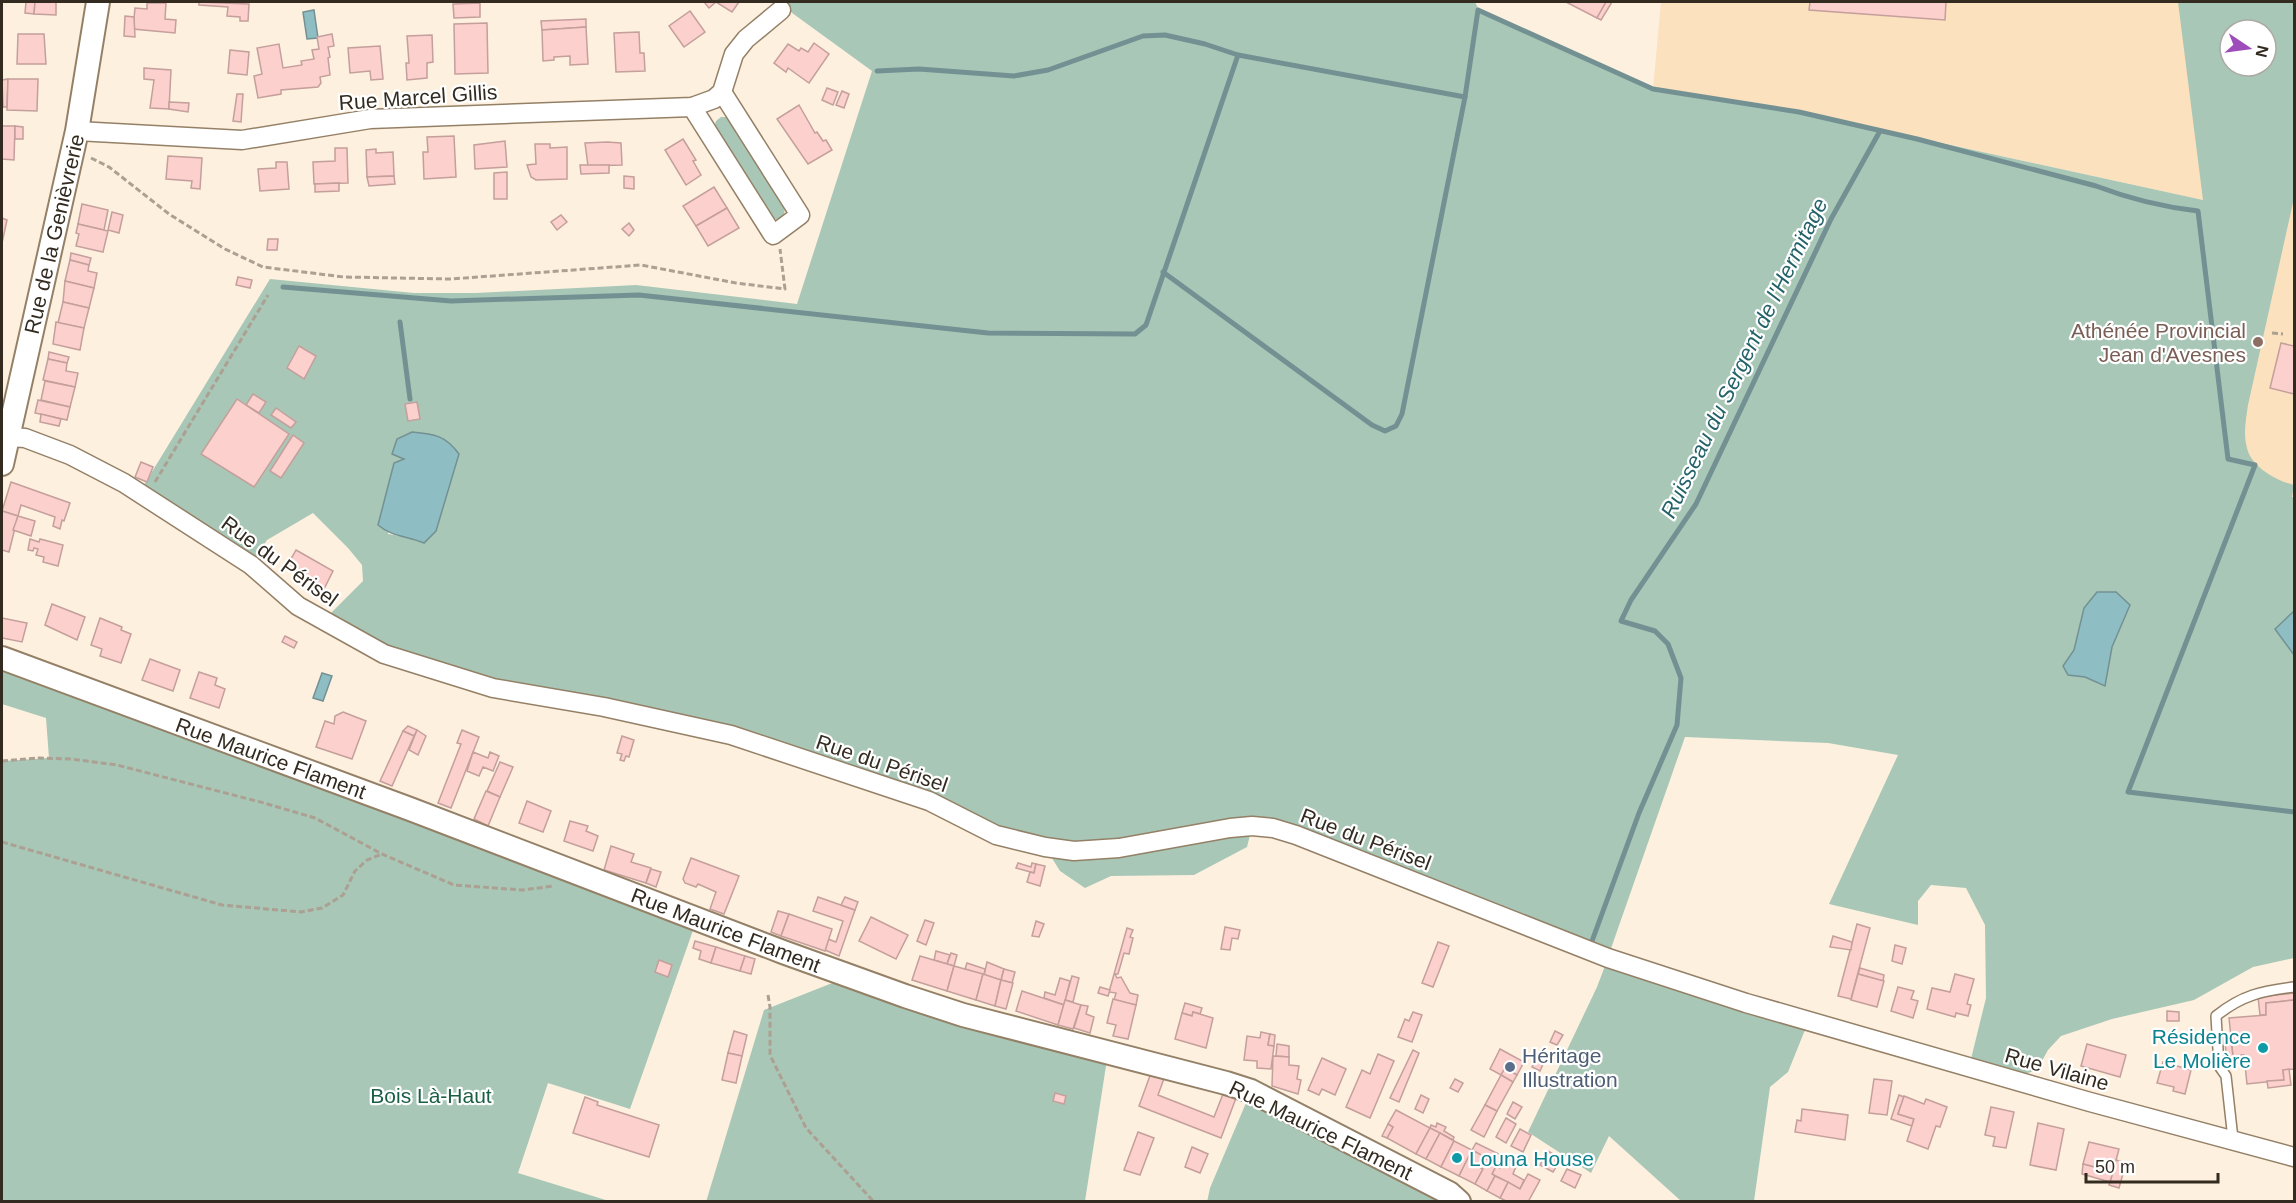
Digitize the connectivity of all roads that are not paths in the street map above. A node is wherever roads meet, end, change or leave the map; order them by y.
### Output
1 (98, 2) edge
2 (781, 10) dead end
3 (722, 92) junction
4 (692, 107) junction
5 (75, 140) junction
6 (8, 437) junction
7 (2, 465) edge
8 (2, 658) edge
9 (2295, 987) edge
10 (1809, 1020) joint
11 (2233, 1139) junction
12 (2295, 1157) edge
13 (1454, 1198) edge

1 - 5 street, Rue de la Genièvrerie
2 - 3 street
3 - 4 street, Rue Marcel Gillis
3 - 4 street
4 - 5 street, Rue Marcel Gillis
5 - 6 street, Rue de la Genièvrerie
6 - 7 street, Rue de la Genièvrerie
6 - 10 street, Rue du Périsel
8 - 13 street, Rue Maurice Flament
9 - 11 lane
10 - 11 street, Rue Vilaine
11 - 12 street, Rue Vilaine

